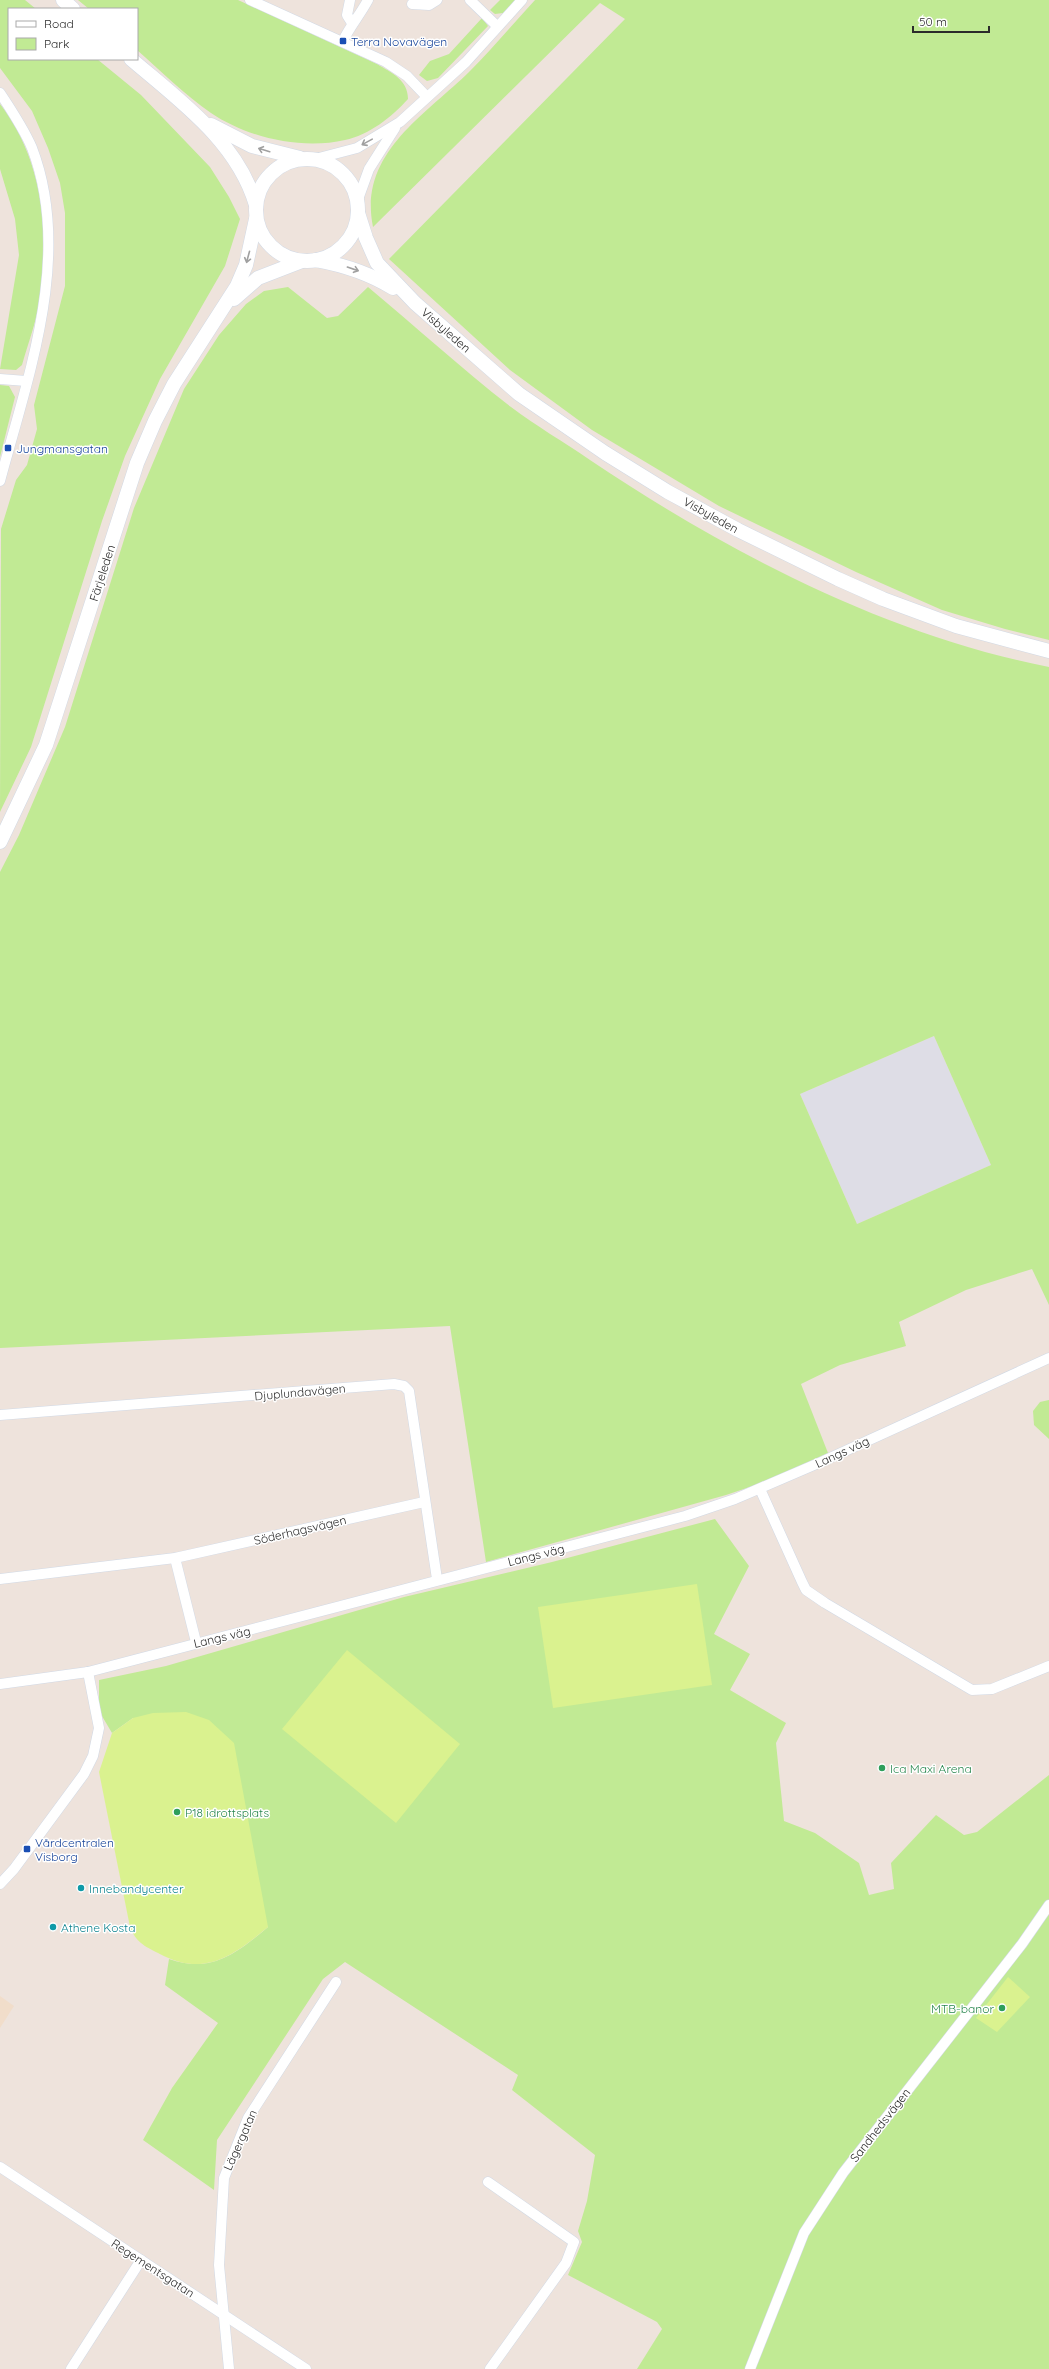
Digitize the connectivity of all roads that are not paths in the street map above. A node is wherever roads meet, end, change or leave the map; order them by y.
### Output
1 (62, 0) edge
2 (250, 0) edge
3 (350, 0) edge
4 (368, 0) edge
5 (437, 0) edge
6 (470, 0) edge
7 (522, 0) edge
8 (412, 4) dead end
9 (72, 8) edge
10 (352, 23) junction
11 (497, 26) junction
12 (343, 41) junction
13 (132, 60) edge
14 (0, 93) edge
15 (427, 97) junction
16 (193, 112) junction
17 (400, 122) junction
18 (308, 159) junction
19 (256, 205) junction
20 (358, 207) junction
21 (256, 219) junction
22 (308, 260) junction
23 (415, 303) junction
24 (221, 312) junction
25 (0, 379) edge
26 (26, 381) junction
27 (0, 480) edge
28 (1049, 651) edge
29 (0, 842) edge
30 (1049, 1358) edge
31 (0, 1415) edge
32 (760, 1489) junction
33 (424, 1502) junction
34 (175, 1558) junction
35 (0, 1579) edge
36 (437, 1579) junction
37 (196, 1642) junction
38 (1049, 1666) edge
39 (88, 1672) junction
40 (0, 1684) edge
41 (0, 1884) edge
42 (1049, 1905) edge
43 (336, 1982) dead end
44 (0, 2167) edge
45 (488, 2182) dead end
46 (141, 2260) junction
47 (222, 2314) junction
48 (71, 2369) edge
49 (229, 2369) edge
50 (306, 2369) edge
51 (490, 2369) edge
52 (750, 2369) edge

1 - 9 main road
2 - 12 street
3 - 10 street
4 - 10 street
5 - 8 street
6 - 11 street
7 - 11 street
10 - 12 street
11 - 15 street
12 - 15 street
13 - 16 main road
14 - 26 street
15 - 17 street
18 -> 16 main road
16 - 19 main road
17 -> 18 street
17 - 20 street
18 - 19 main road
18 - 20 main road
19 - 21 main road
20 - 22 main road
20 - 23 main road, Visbyleden
21 - 22 main road
21 -> 24 main road, Färjeleden
22 -> 23 main road, Visbyleden
22 - 24 main road, Färjeleden
23 - 28 main road, Visbyleden
24 - 29 main road, Färjeleden
25 - 26 street
26 - 27 street
30 - 32 street, Langs väg
31 - 33 street, Djuplundavägen
32 - 36 street, Langs väg
32 - 38 street
33 - 34 street, Söderhagsvägen
33 - 36 street, Djuplundavägen
34 - 35 street, Söderhagsvägen
34 - 37 street
36 - 37 street, Langs väg
37 - 39 street, Langs väg
39 - 40 street, Langs väg
39 - 41 street
42 - 52 street, Sandhedsvägen
43 - 47 street, Lägergatan
44 - 46 street, Regementsgatan
45 - 51 street
46 - 47 street, Regementsgatan
46 - 48 street
47 - 49 street, Lägergatan
47 - 50 street, Regementsgatan

